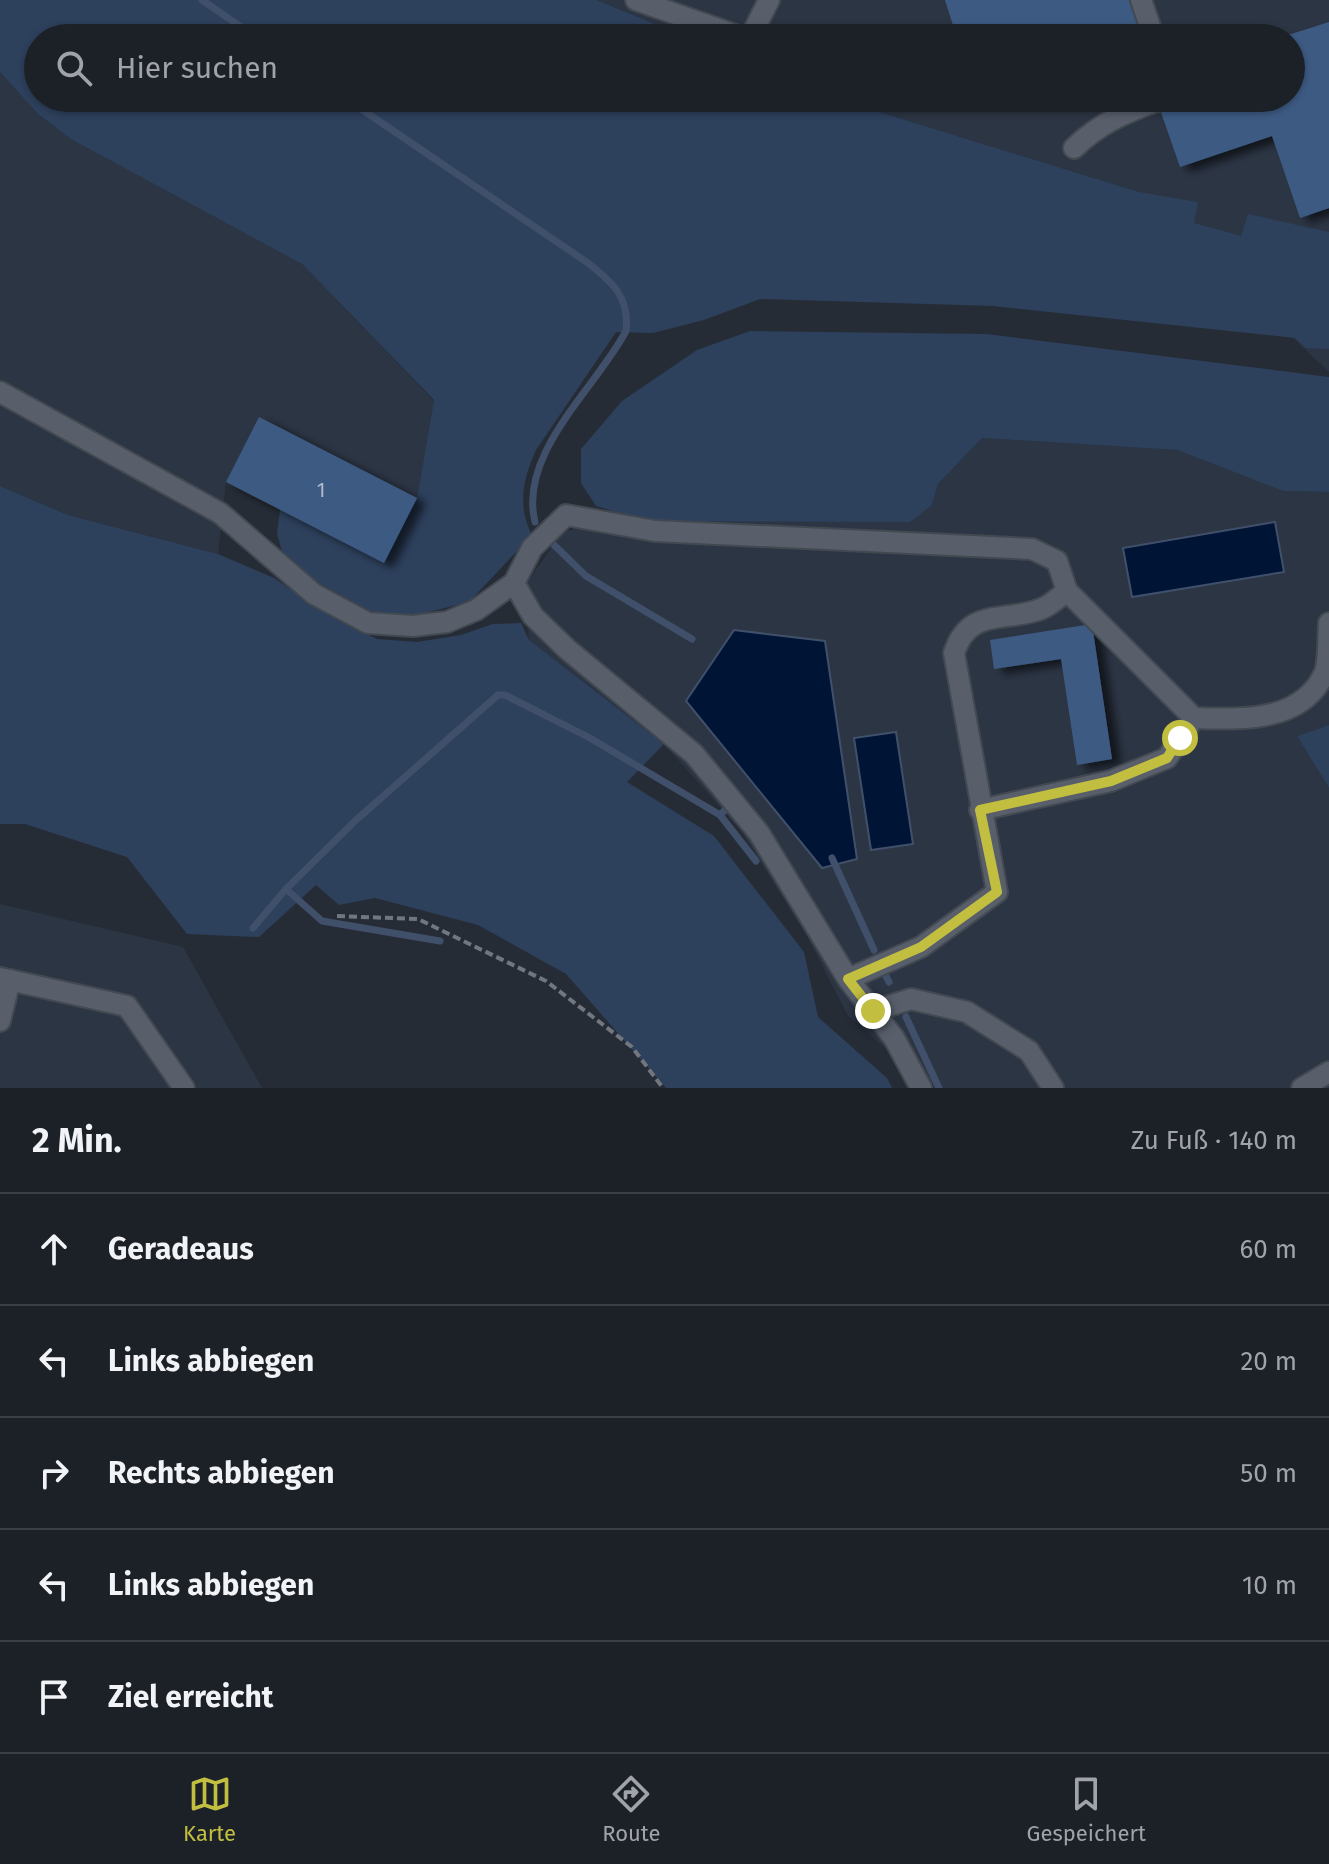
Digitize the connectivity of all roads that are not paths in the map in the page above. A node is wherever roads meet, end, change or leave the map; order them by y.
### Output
1 (636, 0) edge
2 (769, 0) edge
3 (1141, 0) edge
4 (704, 24) edge
5 (757, 24) edge
6 (1149, 24) edge
7 (1125, 112) edge
8 (1074, 148) dead end
9 (0, 392) edge
10 (514, 583) junction
11 (1067, 591) junction
12 (1329, 623) edge
13 (1194, 718) junction
14 (980, 810) junction
15 (5, 979) edge
16 (848, 979) junction
17 (873, 1011) junction
18 (0, 1021) edge
19 (1329, 1072) edge
20 (184, 1088) edge
21 (921, 1088) edge
22 (1053, 1088) edge
23 (1302, 1088) edge

1 - 4 lane
2 - 5 lane
3 - 6 lane
7 - 8 lane
9 - 10 lane
10 - 11 lane
10 - 16 lane
11 - 13 lane
11 - 14 lane
12 - 13 lane
13 - 14 lane
14 - 16 lane
15 - 18 lane
15 - 20 lane
16 - 17 lane
17 - 21 lane
17 - 22 lane
19 - 23 lane

